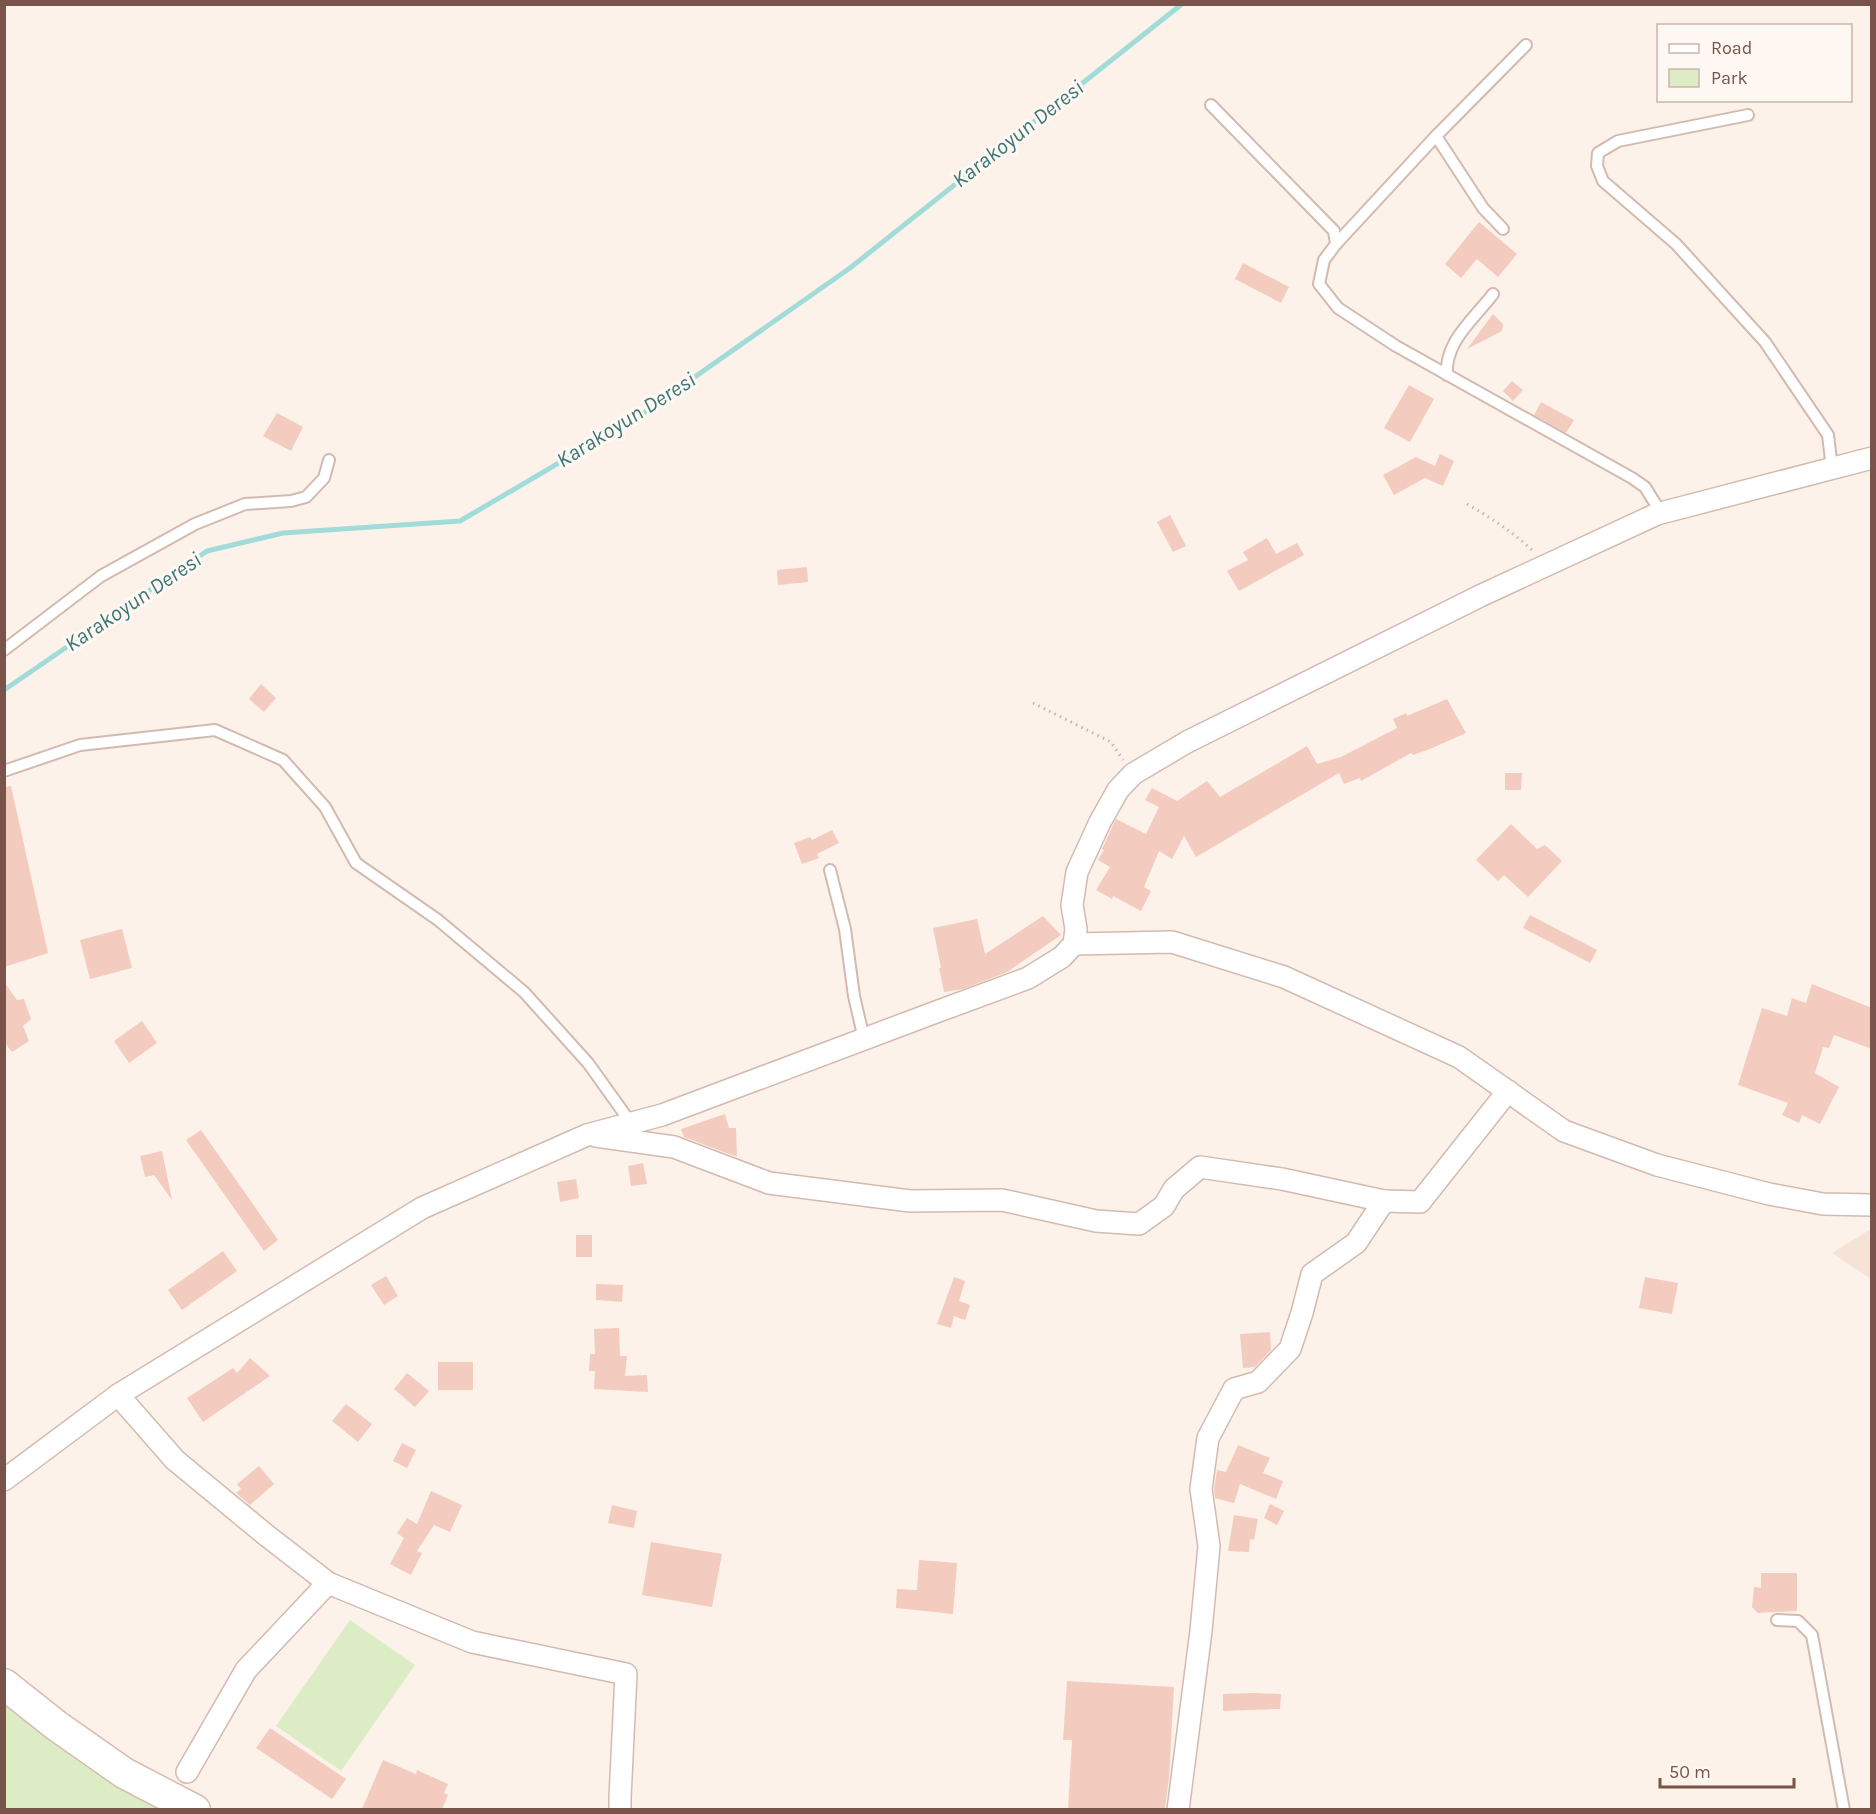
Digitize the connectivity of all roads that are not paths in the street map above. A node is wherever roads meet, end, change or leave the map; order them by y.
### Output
1 (1526, 45) dead end
2 (1211, 105) dead end
3 (1748, 115) dead end
4 (1436, 136) junction
5 (1503, 229) dead end
6 (1336, 244) junction
7 (1493, 294) dead end
8 (1447, 375) junction
9 (1872, 458) edge
10 (329, 460) dead end
11 (1832, 469) junction
12 (1661, 513) junction
13 (4, 650) edge
14 (4, 771) edge
15 (830, 870) dead end
16 (1074, 944) junction
17 (864, 1039) junction
18 (1508, 1091) junction
19 (631, 1123) junction
20 (587, 1135) junction
21 (1384, 1201) junction
22 (1872, 1205) edge
23 (118, 1395) junction
24 (4, 1480) edge
25 (328, 1583) junction
26 (1777, 1620) dead end
27 (4, 1684) edge
28 (187, 1772) dead end
29 (195, 1809) edge
30 (620, 1809) edge
31 (1178, 1809) edge
32 (1845, 1809) edge

1 - 4 lane
2 - 6 lane
3 - 11 lane
4 - 5 lane
4 - 6 lane
6 - 8 lane
7 - 8 lane
8 - 12 lane
9 - 11 street
10 - 13 lane
11 - 12 street
12 - 16 street
14 - 19 lane
15 - 17 lane
16 - 17 street
16 - 18 street
17 - 19 street
18 - 21 street
18 - 22 street
19 - 20 street
20 - 21 street
20 - 23 street
21 - 31 street
23 - 24 street
23 - 25 street
25 - 28 street
25 - 30 street
26 - 32 lane
27 - 29 main road

